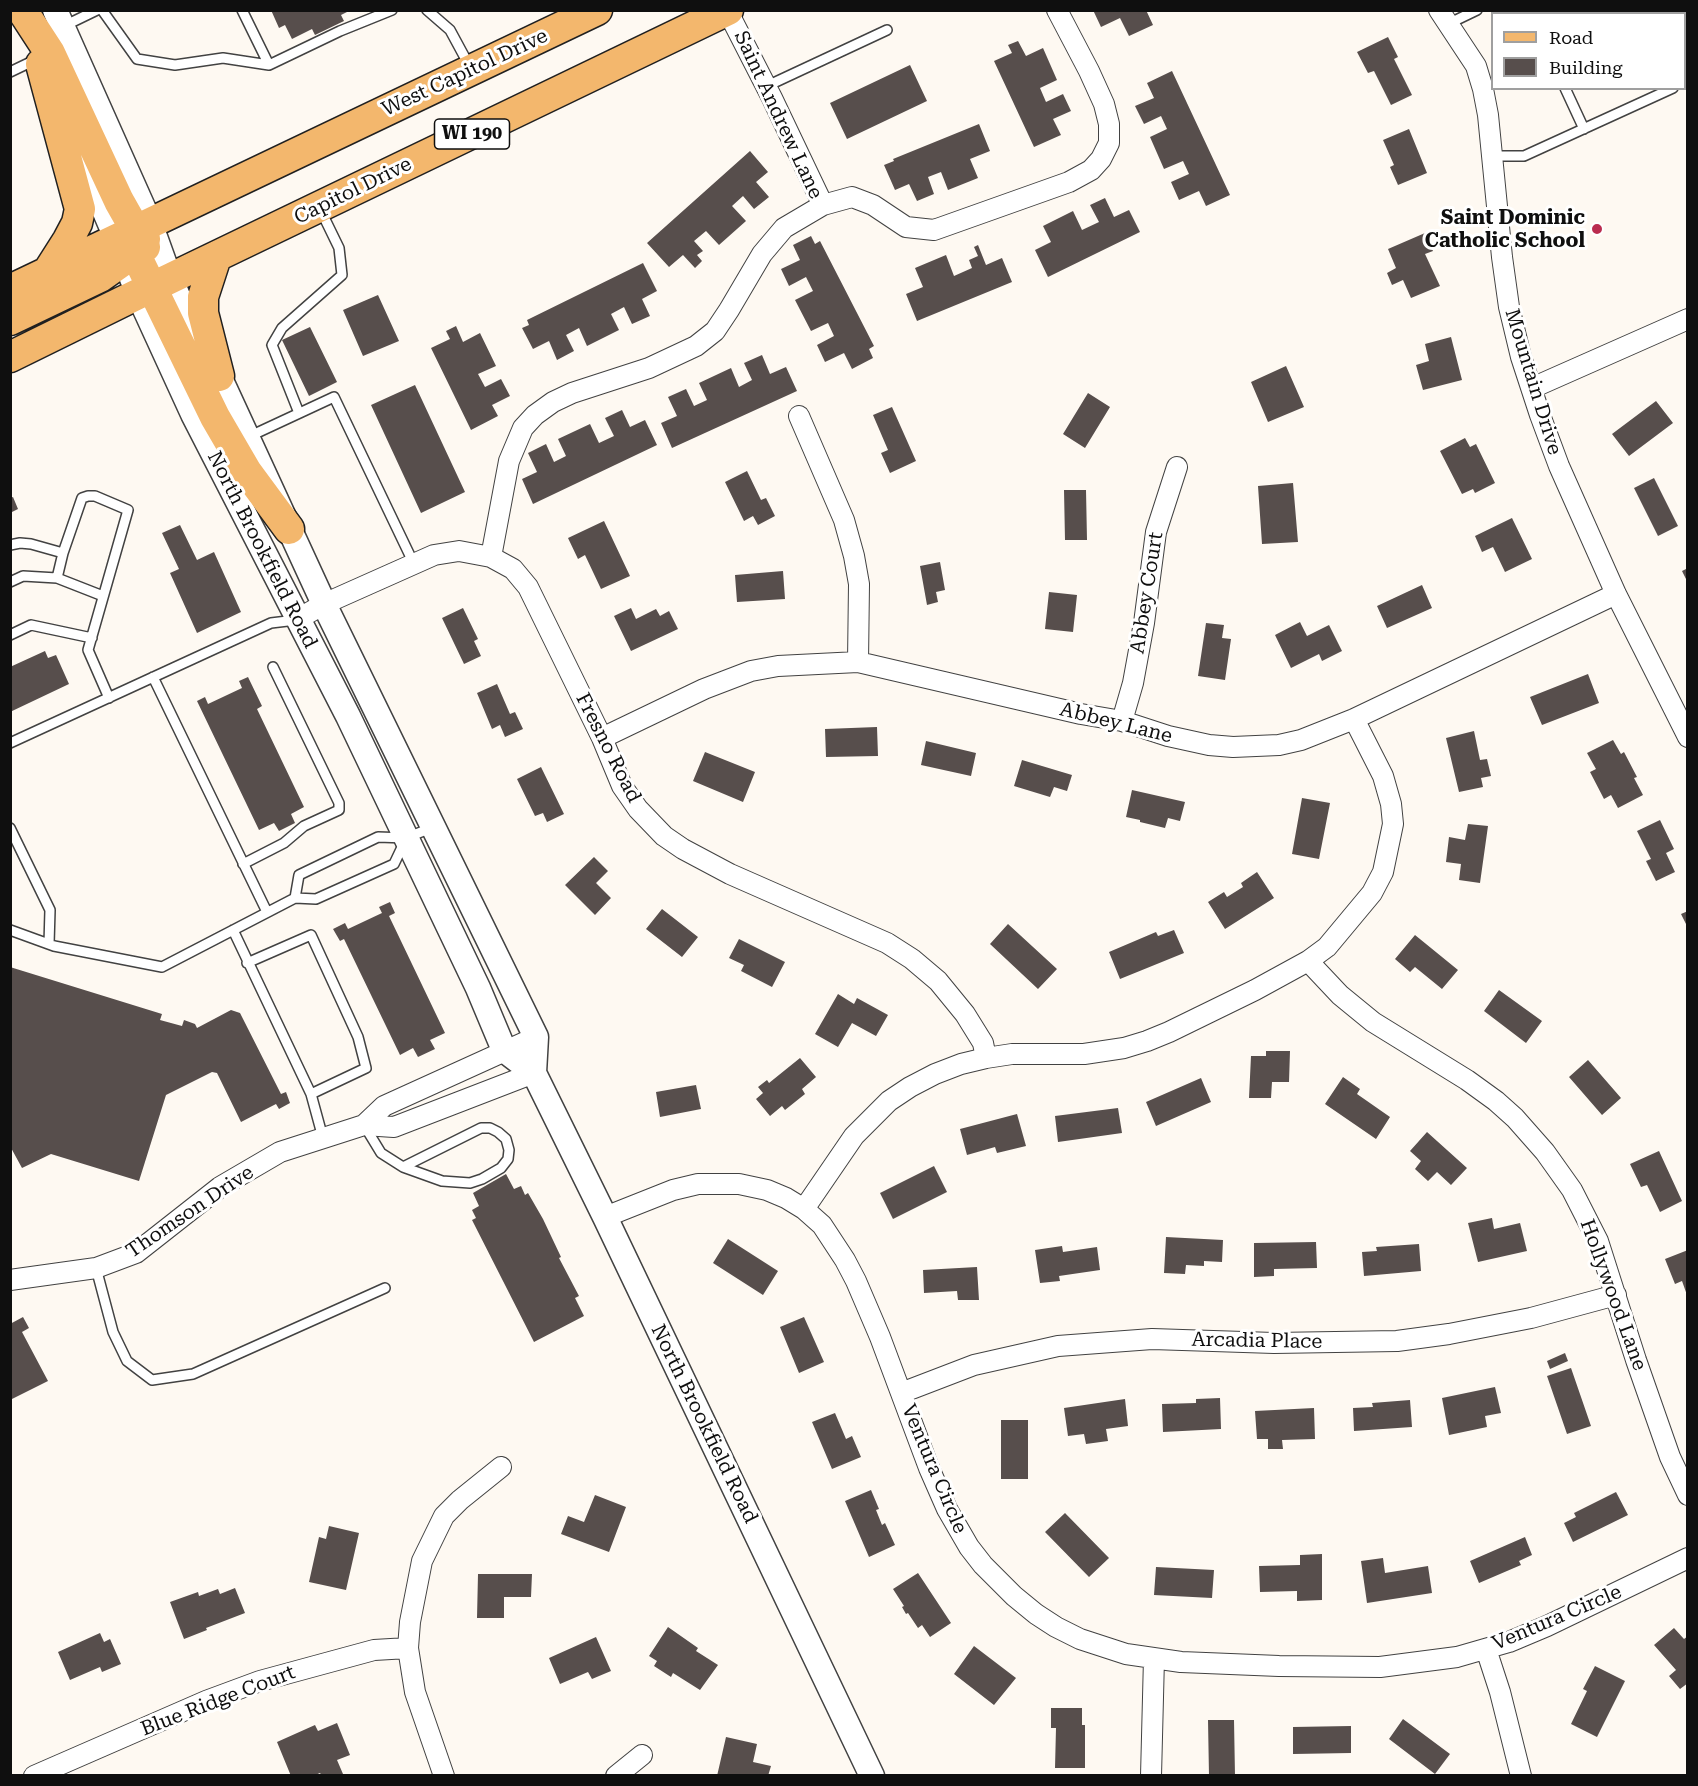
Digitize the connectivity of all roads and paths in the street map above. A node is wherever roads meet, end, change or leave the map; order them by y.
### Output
1 (16, 10) edge
2 (22, 10) edge
3 (97, 10) edge
4 (102, 10) edge
5 (242, 10) edge
6 (392, 10) edge
7 (427, 10) edge
8 (597, 10) edge
9 (1057, 10) edge
10 (1477, 10) edge
11 (727, 11) edge
12 (1444, 17) edge
13 (58, 19) edge
14 (887, 30) dead end
15 (39, 61) junction
16 (269, 65) junction
17 (471, 69) junction
18 (10, 72) edge
19 (766, 86) junction
20 (1566, 90) edge
21 (1669, 90) edge
22 (1584, 129) junction
23 (1492, 156) junction
24 (823, 205) junction
25 (319, 207) junction
26 (134, 242) junction
27 (216, 257) junction
28 (47, 273) junction
29 (153, 286) junction
30 (10, 290) edge
31 (1688, 319) edge
32 (10, 320) edge
33 (10, 357) edge
34 (219, 376) junction
35 (1532, 388) junction
36 (299, 413) junction
37 (799, 416) dead end
38 (247, 437) junction
39 (1178, 467) dead end
40 (289, 529) junction
41 (10, 545) edge
42 (63, 554) junction
43 (491, 557) junction
44 (414, 564) junction
45 (57, 578) junction
46 (10, 582) edge
47 (1616, 594) junction
48 (103, 596) junction
49 (324, 604) junction
50 (298, 619) junction
51 (10, 635) edge
52 (92, 638) junction
53 (858, 662) junction
54 (273, 667) dead end
55 (153, 678) junction
56 (110, 698) junction
57 (1354, 718) junction
58 (1122, 721) junction
59 (1688, 737) edge
60 (602, 738) junction
61 (10, 743) edge
62 (434, 827) junction
63 (10, 828) edge
64 (406, 838) junction
65 (243, 864) junction
66 (295, 898) junction
67 (267, 912) junction
68 (10, 930) edge
69 (233, 930) junction
70 (49, 944) junction
71 (1308, 961) junction
72 (247, 963) junction
73 (536, 1036) junction
74 (504, 1050) junction
75 (986, 1058) junction
76 (534, 1073) junction
77 (310, 1094) junction
78 (364, 1125) junction
79 (323, 1138) junction
80 (403, 1167) junction
81 (804, 1209) junction
82 (605, 1217) junction
83 (96, 1268) junction
84 (10, 1280) edge
85 (385, 1288) dead end
86 (1616, 1295) junction
87 (901, 1393) junction
88 (501, 1467) dead end
89 (1688, 1495) edge
90 (1688, 1558) edge
91 (408, 1648) junction
92 (1486, 1649) junction
93 (1154, 1658) junction
94 (642, 1755) dead end
95 (34, 1776) edge
96 (444, 1776) edge
97 (616, 1776) edge
98 (872, 1776) edge
99 (1151, 1776) edge
100 (1521, 1776) edge

1 - 15 street
2 - 26 main road
3 - 13 lane
4 - 16 lane
5 - 16 lane
6 - 16 lane
7 - 17 lane
8 - 17 main road, West Capitol Drive / WI 190
9 - 24 street
10 - 12 lane
11 - 19 street, Saint Andrew Lane
11 - 25 main road, Capitol Drive / WI 190
12 - 23 street, Mountain Drive
13 - 26 street
14 - 19 lane
15 - 18 lane
15 - 26 street
15 - 28 main road
17 - 26 main road, West Capitol Drive / WI 190
19 - 24 street, Saint Andrew Lane
20 - 22 lane
21 - 22 lane
22 - 23 lane
23 - 35 street, Mountain Drive
24 - 43 street, Saint Andrew Lane
25 - 27 main road, Capitol Drive / WI 190
25 - 36 lane
26 - 28 main road, WI 190
26 - 29 main road
26 - 32 main road
27 - 29 main road, Capitol Drive / WI 190
27 - 34 main road
28 - 30 main road, WI 190
29 - 33 main road, Capitol Drive / WI 190
29 - 34 street, North Brookfield Road
29 - 40 main road
29 - 50 street, North Brookfield Road
31 - 35 street
34 - 38 street, North Brookfield Road
35 - 47 street, Mountain Drive
36 - 38 lane
36 - 44 lane
37 - 53 street
38 - 40 street, North Brookfield Road
39 - 58 street, Abbey Court
40 - 49 street, North Brookfield Road
41 - 42 lane
42 - 45 lane
42 - 48 lane
43 - 44 street, Fresno Road
43 - 60 street, Fresno Road
44 - 49 street, Fresno Road
45 - 46 lane
45 - 48 lane
47 - 57 street, Abbey Lane
47 - 59 street, Mountain Drive
48 - 52 lane
49 - 50 street, Fresno Road
49 - 62 street, North Brookfield Road
50 - 55 lane
50 - 64 street, North Brookfield Road
51 - 52 lane
52 - 56 lane
53 - 58 street, Abbey Lane
53 - 60 street, Abbey Lane
54 - 65 lane
55 - 56 lane
55 - 65 lane
56 - 61 lane
57 - 58 street, Abbey Lane
57 - 71 street
60 - 75 street, Fresno Road
62 - 64 lane
62 - 73 street, North Brookfield Road
63 - 70 lane
64 - 66 lane
64 - 66 lane
64 - 74 street, North Brookfield Road
65 - 67 lane
66 - 67 lane
67 - 69 lane
68 - 70 lane
69 - 70 lane
69 - 72 lane
71 - 75 street
71 - 86 street, Hollywood Lane
72 - 77 lane
72 - 77 lane
73 - 74 street, Thomson Drive
73 - 76 street, North Brookfield Road
74 - 76 street, North Brookfield Road
74 - 78 street, Thomson Drive
75 - 81 street
76 - 78 street, Thomson Drive
76 - 82 street, North Brookfield Road
77 - 79 lane
78 - 79 street, Thomson Drive
78 - 80 lane
79 - 83 street, Thomson Drive
80 - 80 lane
81 - 82 street, Ventura Circle
81 - 87 street, Ventura Circle
82 - 98 street, North Brookfield Road
83 - 84 street, Thomson Drive
83 - 85 lane
86 - 87 street, Arcadia Place
86 - 89 street, Hollywood Lane
87 - 93 street, Ventura Circle
88 - 91 street
90 - 92 street, Ventura Circle
91 - 95 street, Blue Ridge Court
91 - 96 street
92 - 93 street, Ventura Circle
92 - 100 street
93 - 99 street
94 - 97 street

